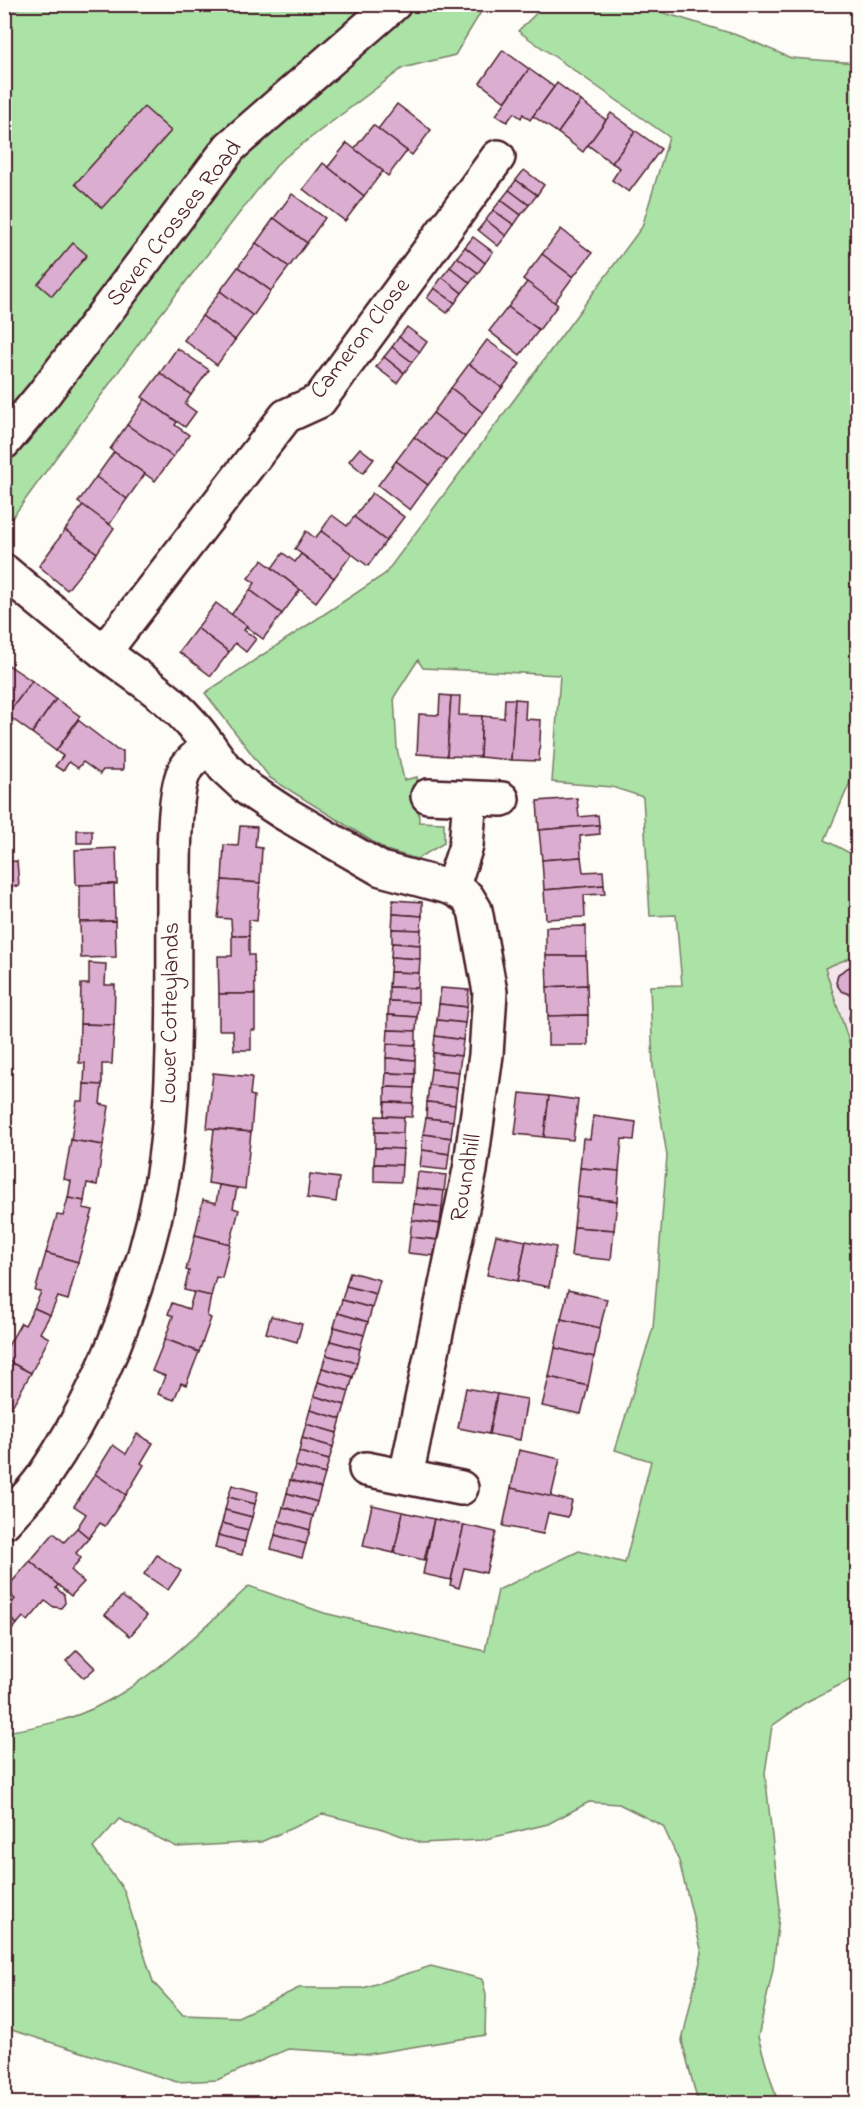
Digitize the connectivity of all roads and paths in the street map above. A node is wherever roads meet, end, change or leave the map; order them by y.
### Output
1 (394, 4) edge
2 (498, 157) dead end
3 (4, 442) edge
4 (4, 571) edge
5 (104, 652) junction
6 (209, 746) junction
7 (428, 796) dead end
8 (470, 798) junction
9 (502, 799) dead end
10 (452, 888) junction
11 (366, 1469) dead end
12 (406, 1476) junction
13 (460, 1488) dead end
14 (4, 1521) edge

1 - 3 street, Seven Crosses Road
2 - 5 street, Cameron Close
4 - 5 street
5 - 6 street
6 - 10 street, Roundhill
6 - 14 street, Lower Cotteylands
7 - 8 street
8 - 9 street
8 - 10 street
10 - 12 street, Roundhill
11 - 12 street
12 - 13 street

